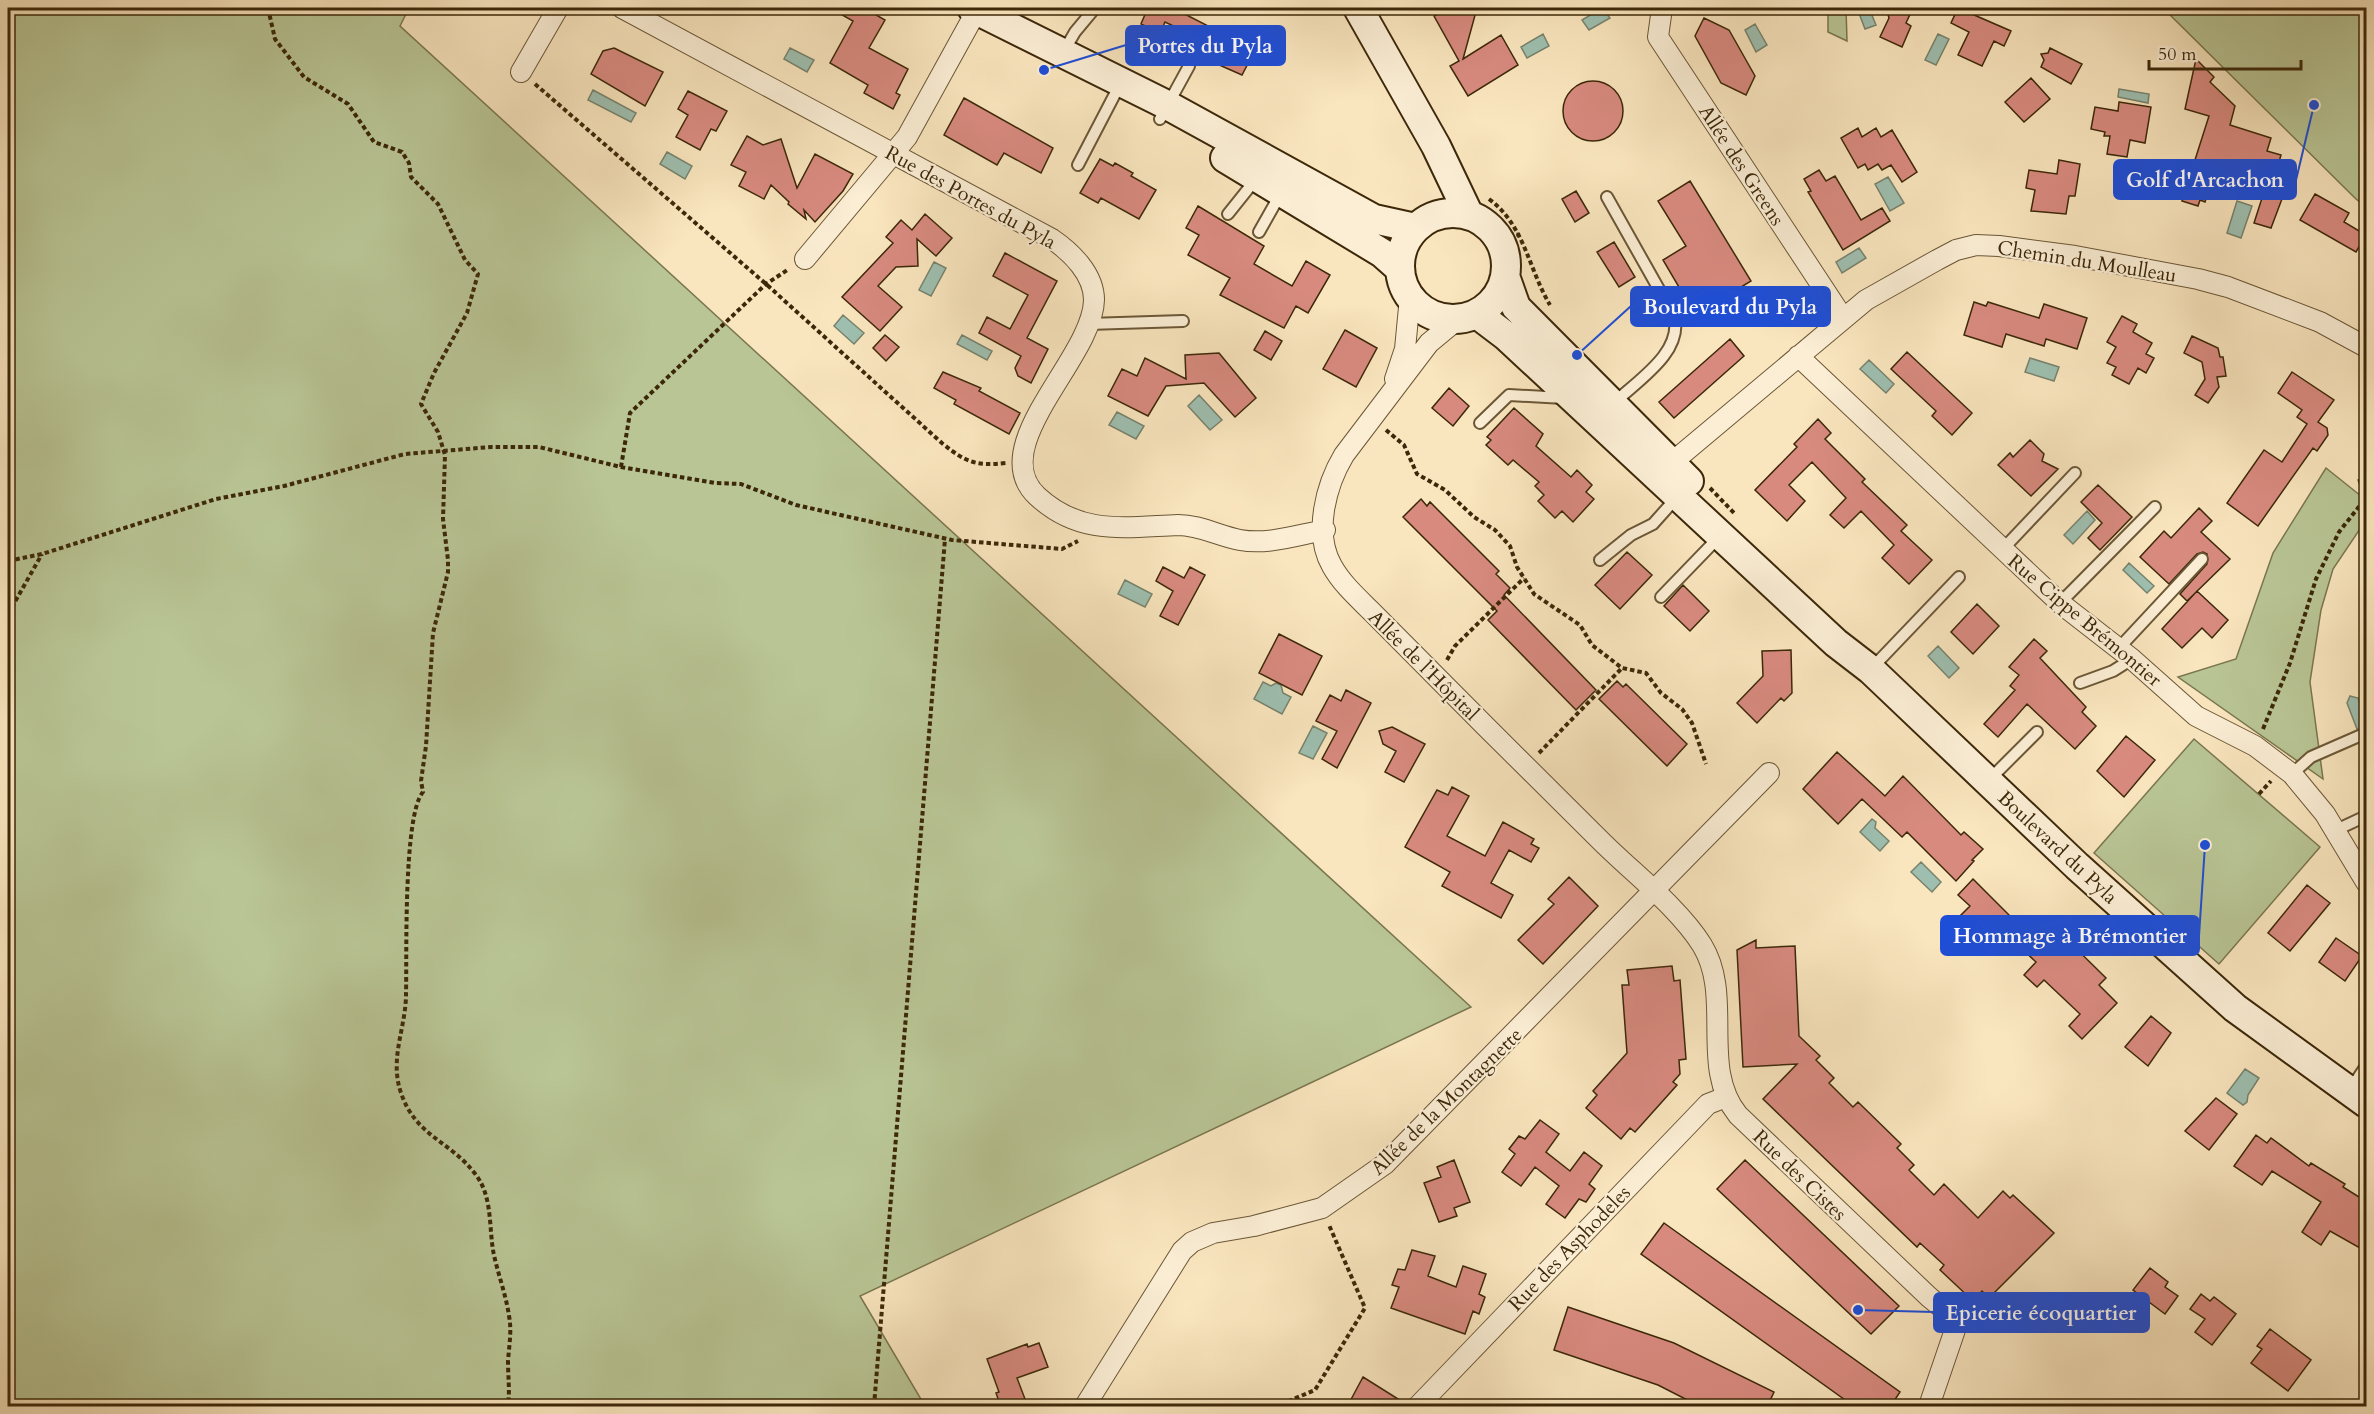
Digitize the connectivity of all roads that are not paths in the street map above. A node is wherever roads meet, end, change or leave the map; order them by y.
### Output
1 (558, 8) edge
2 (622, 8) edge
3 (1095, 8) edge
4 (1358, 8) edge
5 (1662, 8) edge
6 (981, 12) edge
7 (1063, 54) junction
8 (1189, 66) dead end
9 (521, 72) road end
10 (1116, 92) junction
11 (1163, 112) junction
12 (1436, 146) junction
13 (894, 154) junction
14 (1078, 165) dead end
15 (1257, 177) junction
16 (1286, 182) junction
17 (1606, 197) dead end
18 (1478, 206) junction
19 (1228, 214) dead end
20 (1421, 223) junction
21 (1259, 232) dead end
22 (805, 259) road end
23 (1399, 268) junction
24 (1505, 276) junction
25 (1410, 297) junction
26 (1468, 316) junction
27 (1842, 318) junction
28 (1183, 321) dead end
29 (1088, 324) junction
30 (2367, 347) edge
31 (1798, 356) junction
32 (1387, 398) junction
33 (1573, 398) junction
34 (1604, 412) junction
35 (1480, 423) dead end
36 (1663, 470) junction
37 (2075, 474) dead end
38 (1678, 496) junction
39 (2155, 507) dead end
40 (1728, 526) junction
41 (1325, 530) junction
42 (2002, 550) junction
43 (2202, 559) dead end
44 (1600, 560) dead end
45 (1959, 577) dead end
46 (1661, 597) dead end
47 (2060, 603) junction
48 (2125, 653) junction
49 (1871, 670) junction
50 (2080, 683) dead end
51 (2037, 732) dead end
52 (2367, 734) edge
53 (1769, 773) dead end
54 (2292, 774) junction
55 (1988, 781) junction
56 (2367, 816) edge
57 (2334, 831) junction
58 (2367, 882) edge
59 (1654, 892) junction
60 (2367, 1066) edge
61 (1726, 1097) junction
62 (2358, 1097) edge
63 (2077, 1309) dead end
64 (1958, 1321) junction
65 (1085, 1407) edge
66 (1418, 1407) edge
67 (1929, 1407) edge

1 - 9 street
2 - 13 street, Rue des Portes du Pyla
3 - 7 lane
4 - 12 main road
5 - 27 street, Allée des Greens
6 - 7 main road
6 - 10 main road
6 - 13 street
7 - 11 main road
8 - 11 lane
10 - 11 main road
10 - 14 lane
11 - 15 main road
11 - 16 main road
12 - 18 main road
12 - 20 main road
13 - 22 street
13 - 29 street, Rue des Portes du Pyla
15 - 16 main road
15 - 19 lane
16 - 20 main road
16 - 21 lane
16 - 23 main road
17 - 34 lane
18 - 20 main road
18 - 24 main road
20 - 23 main road
23 - 25 main road
24 - 26 main road
24 - 34 main road, Boulevard du Pyla
25 - 26 main road
25 - 32 street, Allée de l’Hôpital
26 - 32 street, Allée de l’Hôpital
26 - 33 main road, Boulevard du Pyla
27 - 30 street, Chemin du Moulleau
27 - 31 street, Chemin du Moulleau
28 - 29 lane
29 - 41 street, Rue des Portes du Pyla
31 - 36 street, Chemin du Moulleau
31 - 42 street, Rue Cippe Brémontier
32 - 41 street, Allée de l’Hôpital
33 - 34 main road, Boulevard du Pyla
33 - 35 lane
34 - 36 main road, Boulevard du Pyla
36 - 38 main road, Boulevard du Pyla
36 - 49 main road, Boulevard du Pyla
37 - 42 lane
38 - 40 main road, Boulevard du Pyla
38 - 44 lane
39 - 47 lane
40 - 46 lane
40 - 49 main road, Boulevard du Pyla
41 - 59 street, Allée de l’Hôpital
42 - 47 street, Rue Cippe Brémontier
43 - 48 lane
45 - 49 lane
47 - 48 street, Rue Cippe Brémontier
48 - 50 lane
48 - 54 street, Rue Cippe Brémontier
49 - 55 main road, Boulevard du Pyla
51 - 55 lane
52 - 54 lane
53 - 59 street, Allée de la Montagnette
54 - 57 street, Rue Cippe Brémontier
55 - 62 main road, Boulevard du Pyla
56 - 57 lane
57 - 58 street, Rue Cippe Brémontier
59 - 61 street, Rue des Cistes
59 - 65 street, Allée de la Montagnette
60 - 62 lane
61 - 64 street, Rue des Cistes
61 - 66 street, Rue des Asphodeles
63 - 64 street
64 - 67 street

